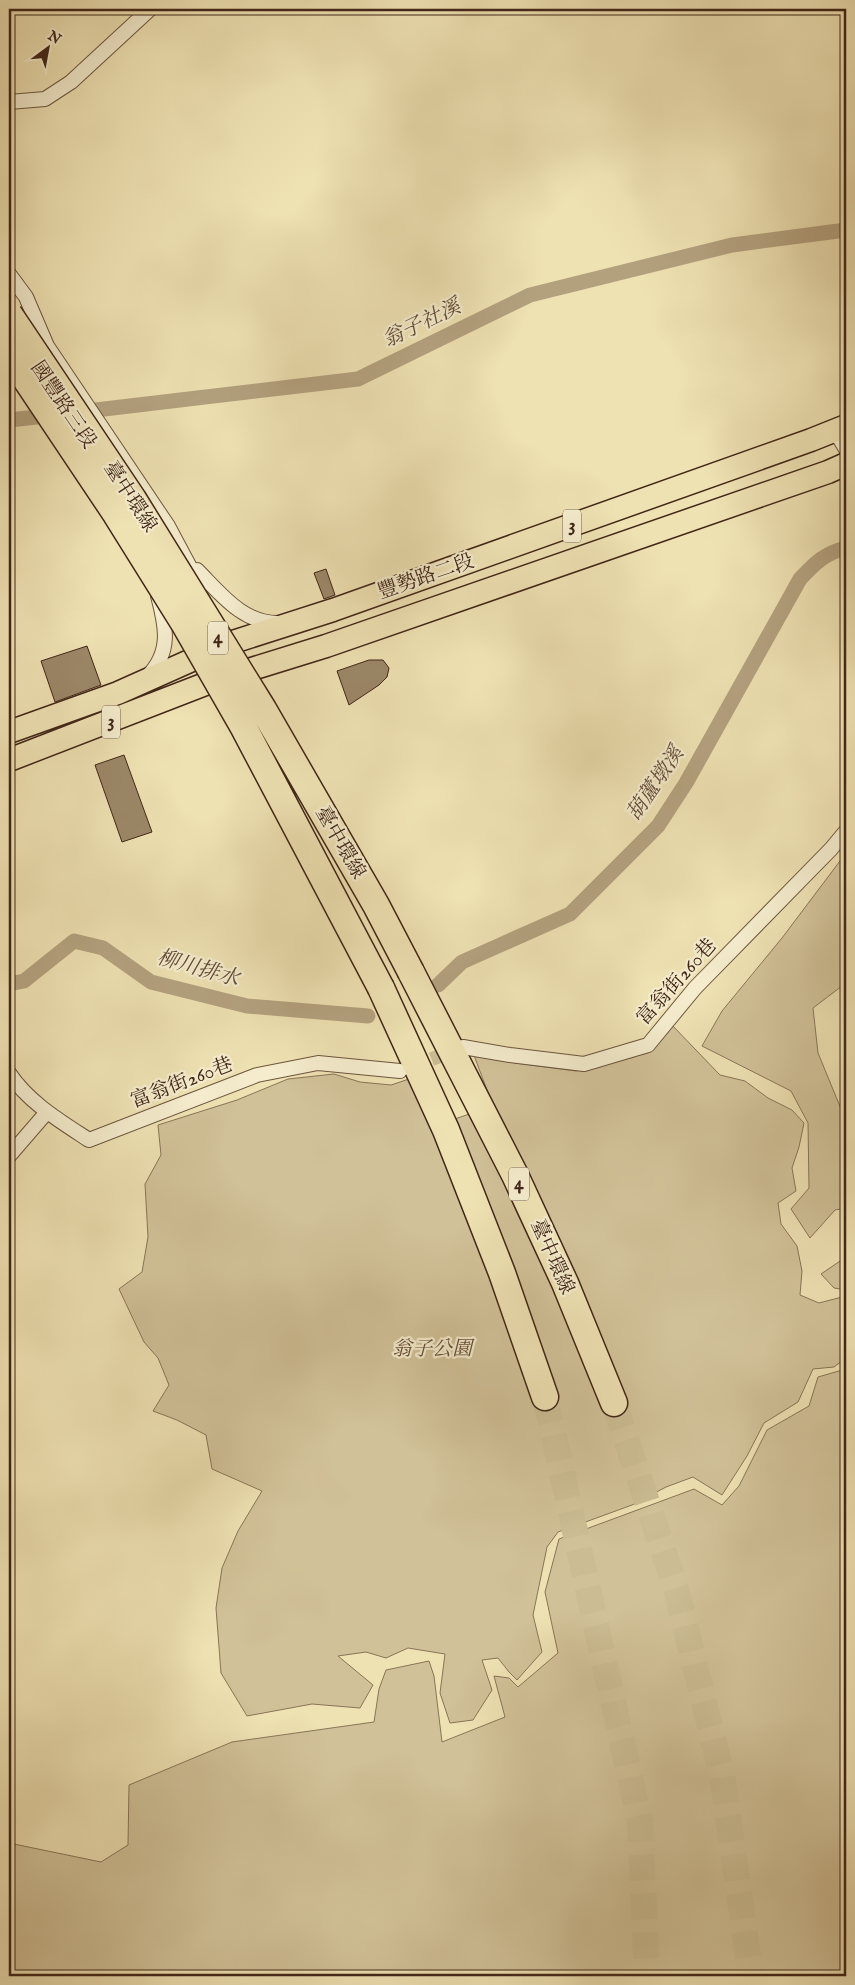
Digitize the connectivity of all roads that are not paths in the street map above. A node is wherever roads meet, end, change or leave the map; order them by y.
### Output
1 (148, 9) edge
2 (9, 102) edge
3 (9, 274) edge
4 (9, 310) edge
5 (9, 314) edge
6 (47, 346) junction
7 (9, 354) edge
8 (9, 361) edge
9 (842, 435) edge
10 (846, 464) edge
11 (186, 558) junction
12 (150, 572) junction
13 (297, 621) junction
14 (230, 643) junction
15 (198, 655) junction
16 (249, 671) junction
17 (213, 682) junction
18 (139, 684) junction
19 (9, 732) edge
20 (9, 760) edge
21 (846, 831) edge
22 (463, 1047) tunnel mouth
23 (400, 1071) tunnel mouth
24 (9, 1073) edge
25 (47, 1112) junction
26 (9, 1156) edge
27 (545, 1397) tunnel mouth
28 (614, 1403) tunnel mouth

1 - 2 street
3 - 6 street, 國豐路三段
4 - 6 street, 國豐路三段
5 - 28 highway, 臺中環線 / 4, bridge
6 - 11 street, 國豐路三段
7 - 27 highway, 臺中環線 / 4, bridge
8 - 12 street, 國豐路三段, bridge
9 - 13 main road, 豐勢路二段 / 3
10 - 16 main road, 豐勢路二段 / 3
11 - 13 street, 國豐路三段
11 - 14 street, 國豐路三段
12 - 15 street, 國豐路三段
12 - 18 street, 國豐路三段
13 - 14 main road, 豐勢路二段 / 3
14 - 15 main road, 豐勢路二段 / 3
14 - 16 street, 國豐路三段
15 - 17 street, 國豐路三段
15 - 18 main road, 豐勢路二段 / 3
16 - 17 main road, 豐勢路二段 / 3
17 - 20 main road, 豐勢路二段 / 3
18 - 19 main road, 豐勢路二段 / 3
21 - 22 street, 富翁街260巷
23 - 25 street, 富翁街260巷
24 - 25 street
25 - 26 street

